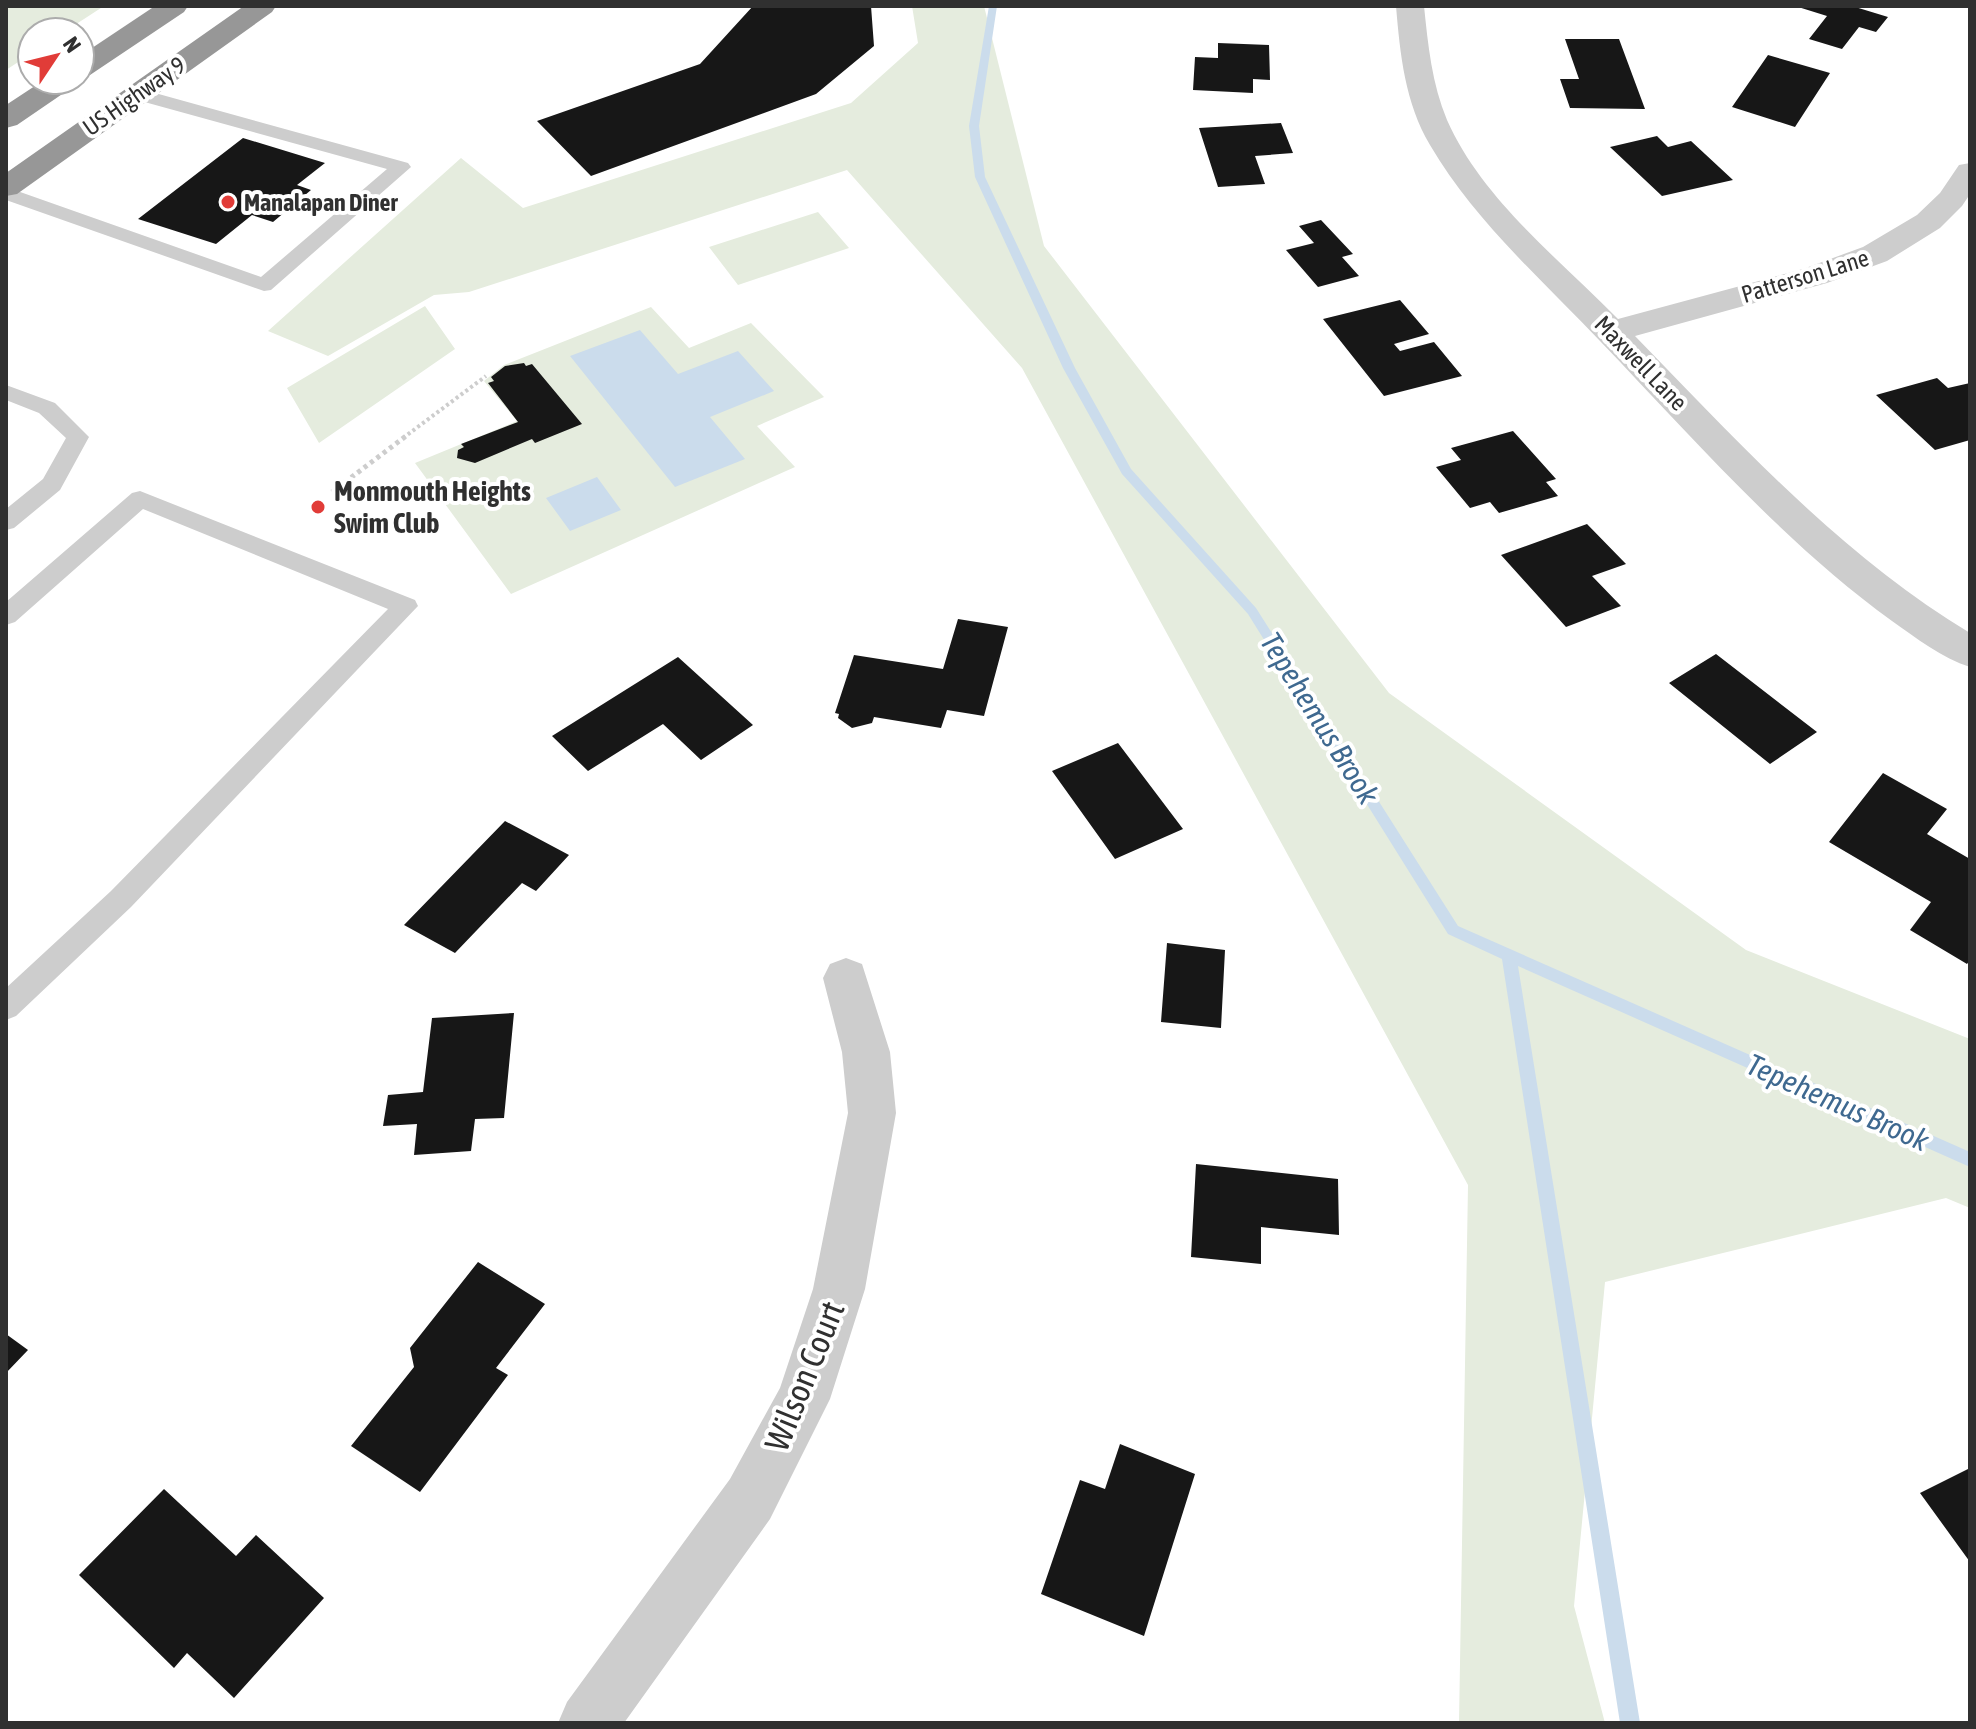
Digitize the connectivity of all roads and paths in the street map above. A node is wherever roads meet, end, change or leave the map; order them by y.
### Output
1 (174, 6) edge
2 (262, 6) edge
3 (1410, 6) edge
4 (96, 58) edge
5 (137, 94) junction
6 (40, 96) edge
7 (6, 119) edge
8 (1970, 172) edge
9 (6, 187) edge
10 (6, 193) edge
11 (1611, 332) junction
12 (486, 376) dead end
13 (6, 392) edge
14 (332, 492) dead end
15 (6, 522) edge
16 (6, 616) edge
17 (1970, 652) edge
18 (846, 978) dead end
19 (6, 1007) edge
20 (588, 1723) edge

1 - 4 highway, US Highway 9
2 - 5 highway, US Highway 9
3 - 11 street, Maxwell Lane
5 - 9 highway, US Highway 9
5 - 10 lane
6 - 7 highway, US Highway 9
8 - 11 street, Patterson Lane
11 - 17 street, Maxwell Lane
12 - 14 path
13 - 15 lane
16 - 19 lane
18 - 20 street, Wilson Court

